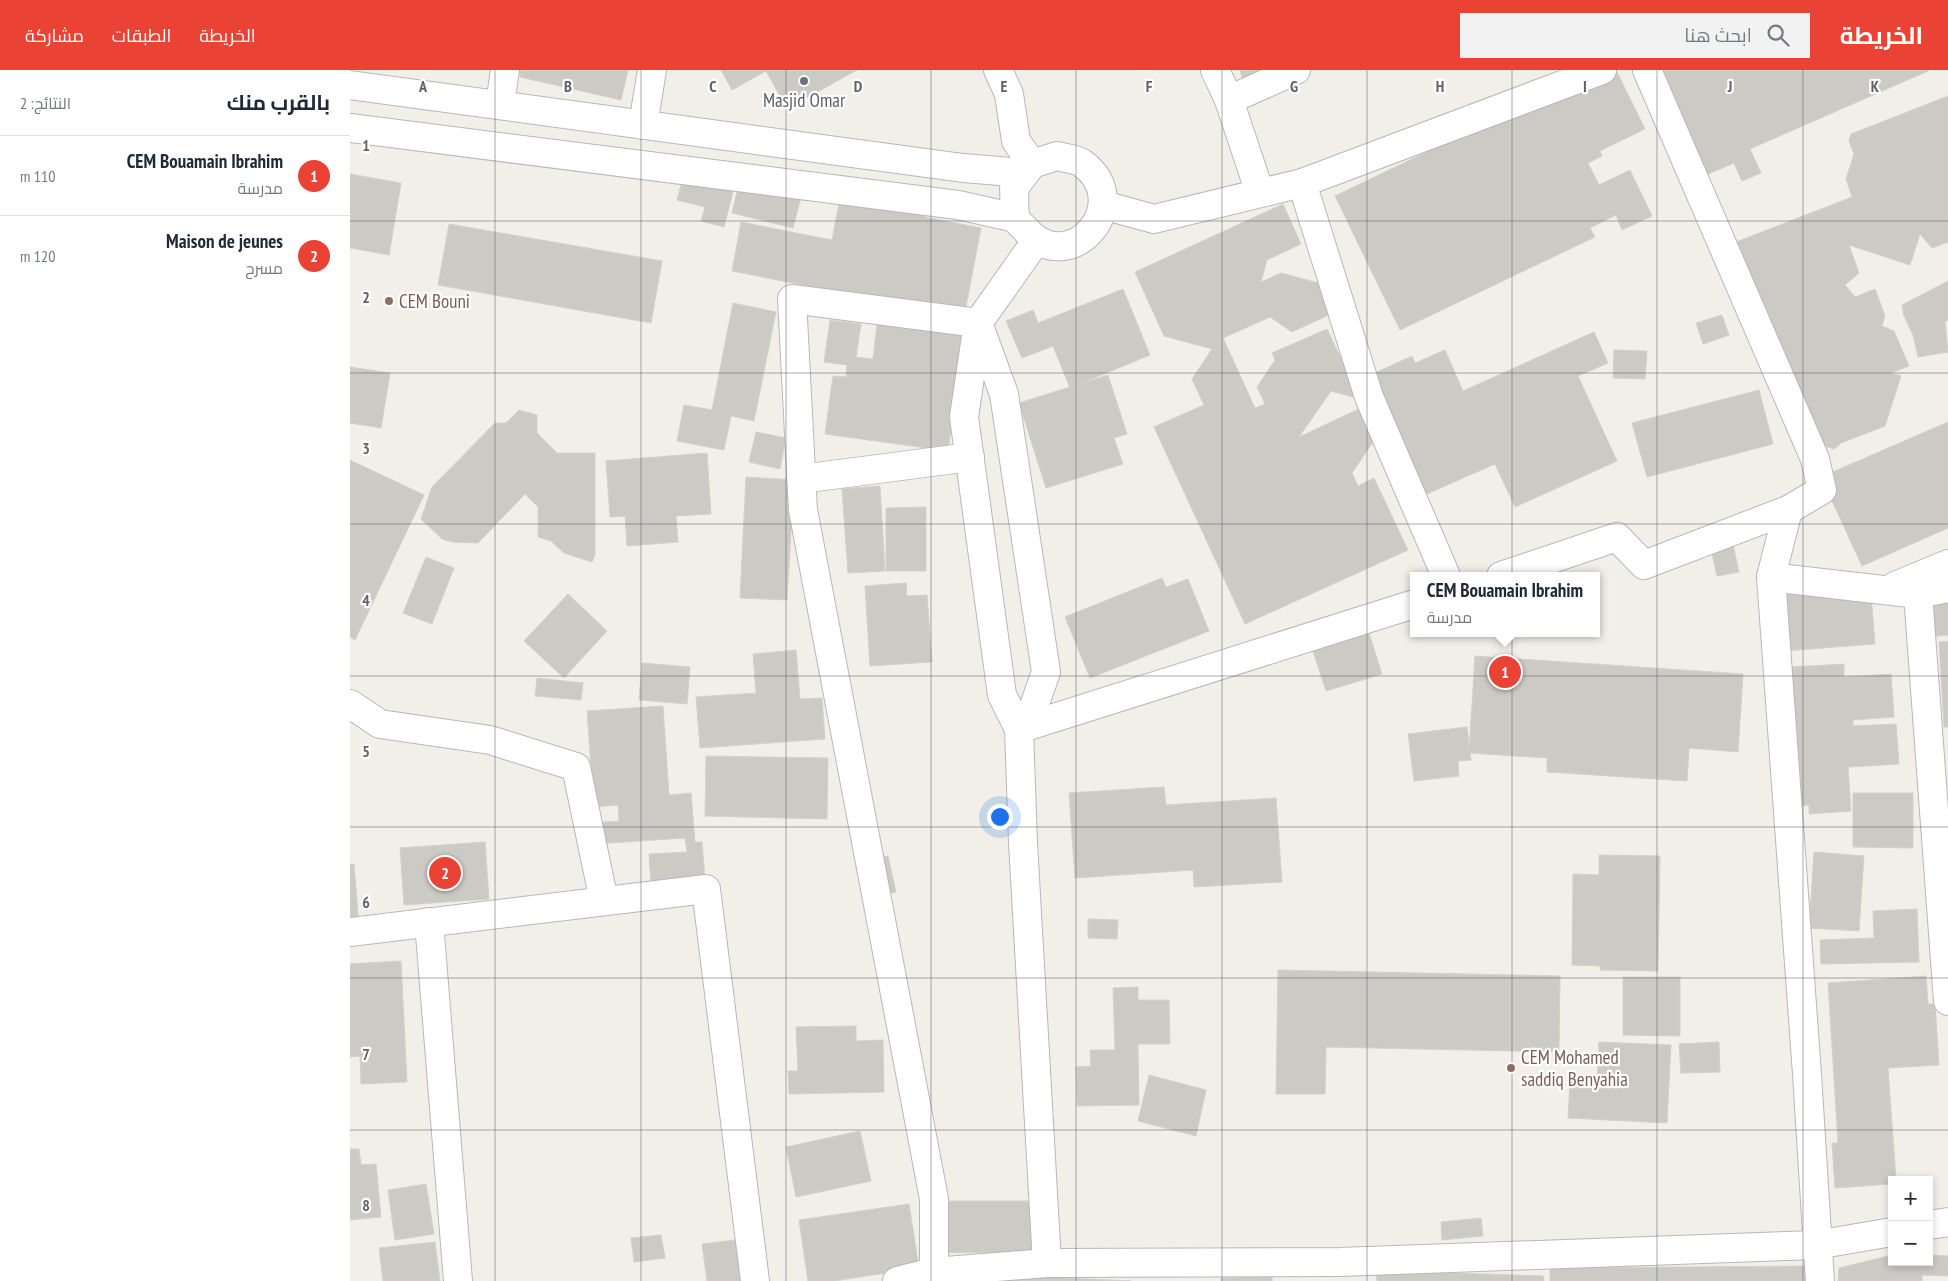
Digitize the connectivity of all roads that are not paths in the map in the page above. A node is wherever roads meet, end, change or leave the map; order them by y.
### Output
1 (505, 70) edge
2 (652, 70) edge
3 (998, 70) edge
4 (1215, 70) edge
5 (1296, 70) edge
6 (1602, 70) edge
7 (1647, 70) edge
8 (350, 85) edge
9 (1229, 100) junction
10 (500, 105) junction
11 (643, 124) junction
12 (350, 128) edge
13 (1029, 168) junction
14 (1302, 183) junction
15 (1260, 193) junction
16 (1104, 205) junction
17 (1016, 218) junction
18 (1036, 241) junction
19 (978, 322) junction
20 (970, 457) junction
21 (801, 479) junction
22 (1788, 510) junction
23 (1948, 564) edge
24 (1444, 572) edge
25 (1514, 572) edge
26 (1771, 578) junction
27 (1948, 588) edge
28 (1884, 591) junction
29 (1918, 594) junction
30 (1410, 605) edge
31 (350, 704) edge
32 (1023, 728) junction
33 (604, 901) junction
34 (429, 922) junction
35 (350, 932) edge
36 (1948, 1001) edge
37 (1948, 1222) edge
38 (1933, 1224) edge
39 (1888, 1233) edge
40 (1816, 1245) junction
41 (1047, 1263) junction
42 (1340, 1271) edge
43 (933, 1277) edge
44 (458, 1281) edge
45 (755, 1281) edge
46 (897, 1281) edge
47 (1820, 1281) edge

1 - 10 street
2 - 11 street
3 - 13 street
4 - 9 street
5 - 9 street
6 - 14 street
7 - 22 street
8 - 10 street
9 - 15 street
10 - 11 street
11 - 13 street
12 - 17 street
13 - 16 street
13 - 17 street
14 - 15 street
14 - 24 street
15 - 16 street
16 - 18 street
17 - 18 street
18 - 19 street
19 - 20 street
19 - 21 street
19 - 32 street
20 - 21 street
20 - 32 street
21 - 43 street
22 - 25 street
22 - 26 street
23 - 28 street
26 - 28 street
26 - 40 street
27 - 29 street
28 - 29 street
29 - 36 street
30 - 32 street
31 - 33 street
32 - 41 street
33 - 34 street
33 - 45 street
34 - 35 street
34 - 44 street
37 - 38 street
39 - 40 street
40 - 42 street
40 - 47 street
41 - 42 street
41 - 43 street
43 - 46 street

